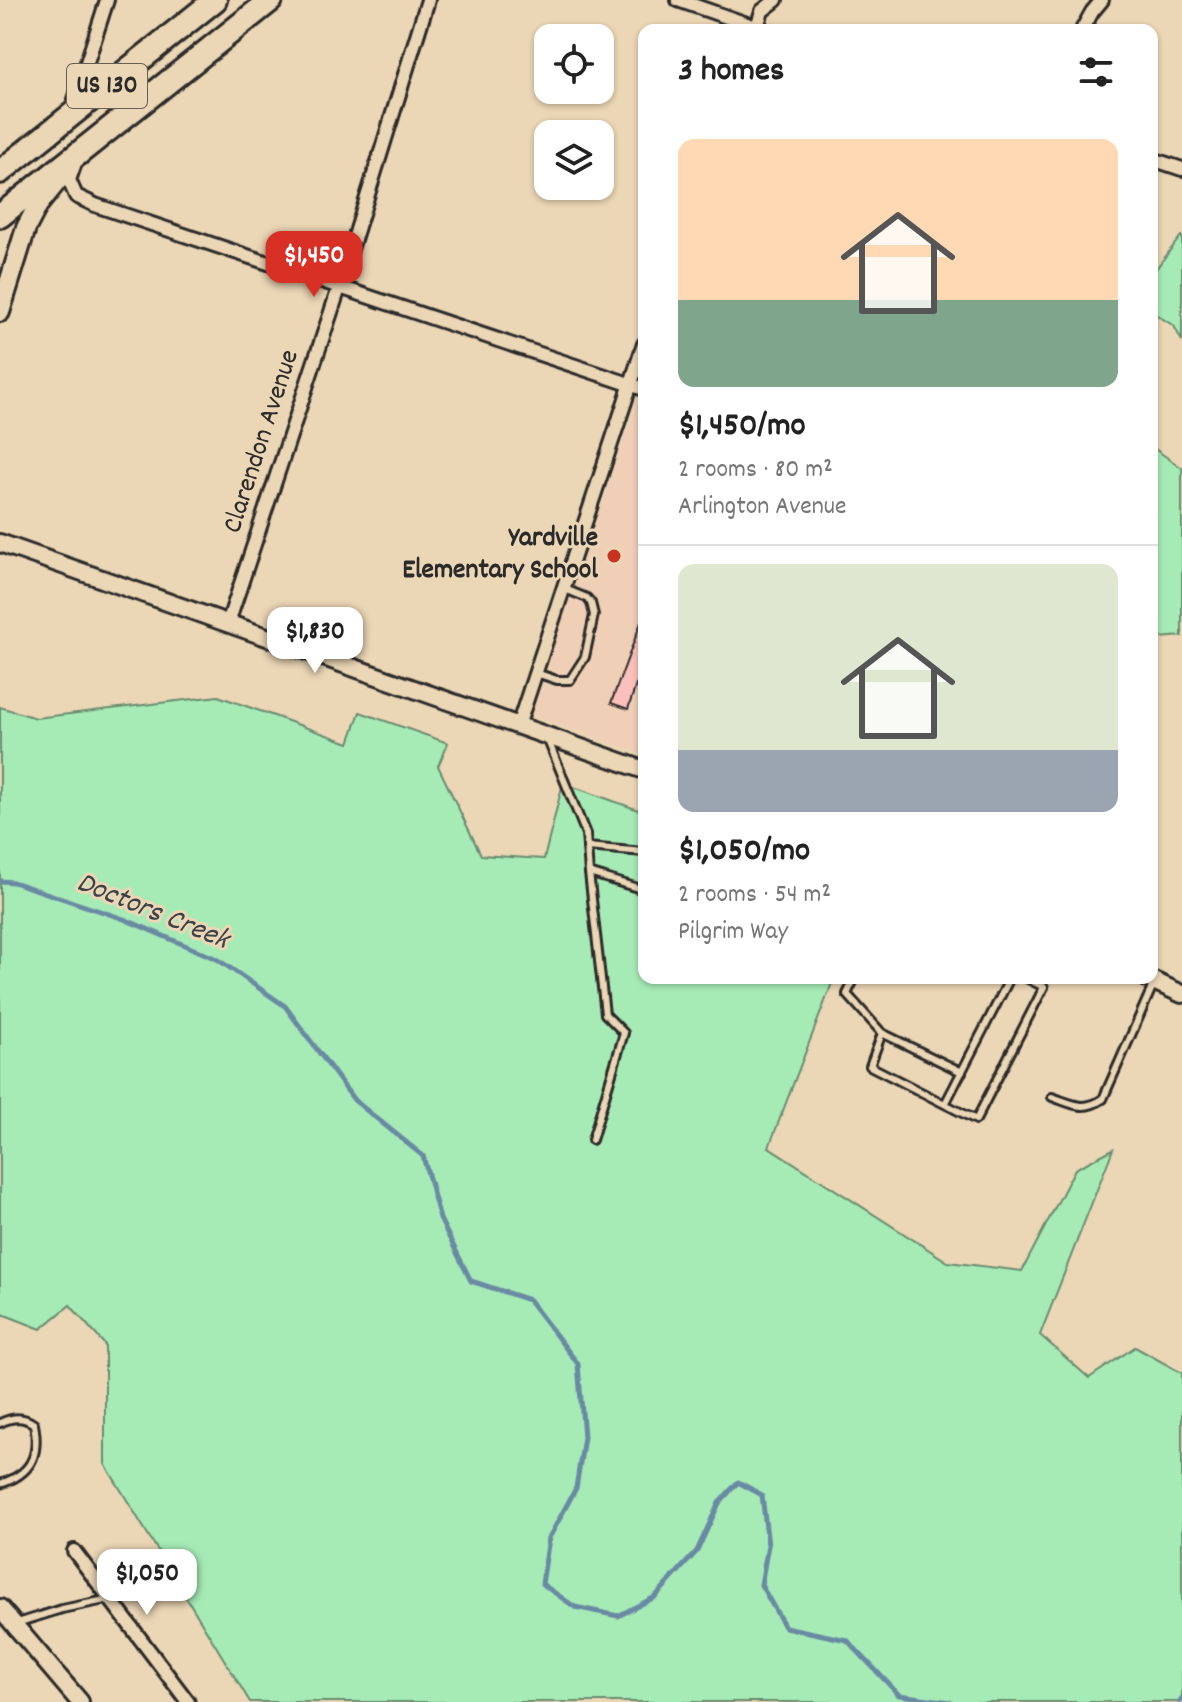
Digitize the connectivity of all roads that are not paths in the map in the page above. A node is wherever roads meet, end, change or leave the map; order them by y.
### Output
1 (107, 0) edge
2 (215, 0) edge
3 (271, 0) edge
4 (428, 0) edge
5 (678, 0) edge
6 (776, 0) edge
7 (1102, 0) edge
8 (745, 24) edge
9 (760, 24) edge
10 (1085, 24) edge
11 (70, 115) junction
12 (83, 150) junction
13 (1158, 161) edge
14 (1182, 169) edge
15 (0, 172) edge
16 (0, 216) edge
17 (339, 288) junction
18 (0, 312) edge
19 (638, 361) edge
20 (630, 384) junction
21 (638, 387) edge
22 (0, 543) edge
23 (563, 588) junction
24 (228, 623) junction
25 (536, 673) junction
26 (518, 726) junction
27 (545, 735) junction
28 (638, 768) edge
29 (587, 847) junction
30 (638, 851) edge
31 (589, 873) junction
32 (638, 888) edge
33 (1158, 983) edge
34 (852, 984) edge
35 (1007, 984) edge
36 (1038, 984) edge
37 (1149, 984) edge
38 (1182, 994) edge
39 (882, 1033) junction
40 (962, 1072) junction
41 (1052, 1097) dead end
42 (945, 1104) junction
43 (592, 1140) dead end
44 (0, 1423) edge
45 (0, 1484) edge
46 (74, 1551) dead end
47 (110, 1599) junction
48 (0, 1608) edge
49 (14, 1624) junction
50 (80, 1702) edge
51 (188, 1702) edge

1 - 11 street
2 - 11 highway, US 130
3 - 12 highway, US 130
4 - 17 street, Clarendon Avenue
5 - 8 street
6 - 9 street
7 - 10 street
11 - 15 highway, US 130
12 - 16 highway, US 130
12 - 17 street
12 - 18 main road
13 - 14 street
17 - 20 street
17 - 24 street, Clarendon Avenue
19 - 20 street
20 - 21 street
20 - 23 street
22 - 24 main road
23 - 25 street
23 - 25 lane
24 - 26 main road
25 - 26 street
26 - 27 main road
27 - 28 main road
27 - 29 lane
29 - 30 lane
29 - 31 lane
31 - 32 lane
31 - 43 lane
33 - 38 main road
34 - 39 lane
35 - 40 lane
36 - 42 lane
37 - 41 lane
39 - 40 lane
39 - 42 lane
40 - 42 lane
44 - 45 lane
46 - 47 street
47 - 49 lane
47 - 51 street
48 - 49 main road
49 - 50 main road

